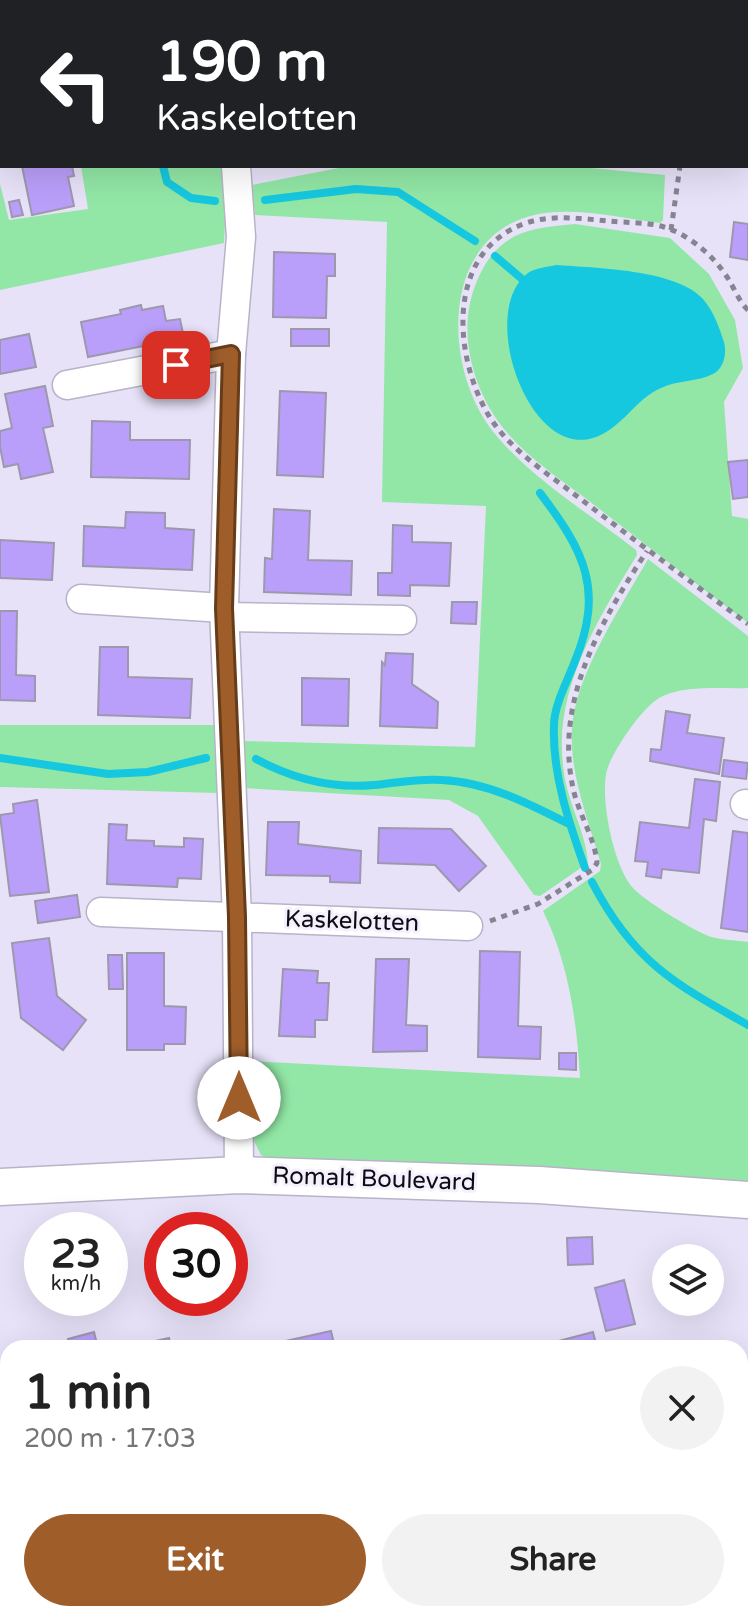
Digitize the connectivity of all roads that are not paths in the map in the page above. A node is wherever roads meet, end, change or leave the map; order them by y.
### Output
1 (236, 168) edge
2 (231, 354) junction
3 (67, 385) dead end
4 (81, 599) dead end
5 (224, 612) junction
6 (402, 620) dead end
7 (101, 912) dead end
8 (237, 917) junction
9 (468, 926) road end
10 (239, 1175) junction
11 (0, 1187) edge
12 (748, 1200) edge

1 - 2 street
2 - 3 street
2 - 5 street
4 - 5 street
5 - 6 street
5 - 8 street
7 - 8 street, Kaskelotten
8 - 9 street, Kaskelotten
8 - 10 street
10 - 11 street, Romalt Boulevard
10 - 12 street, Romalt Boulevard

